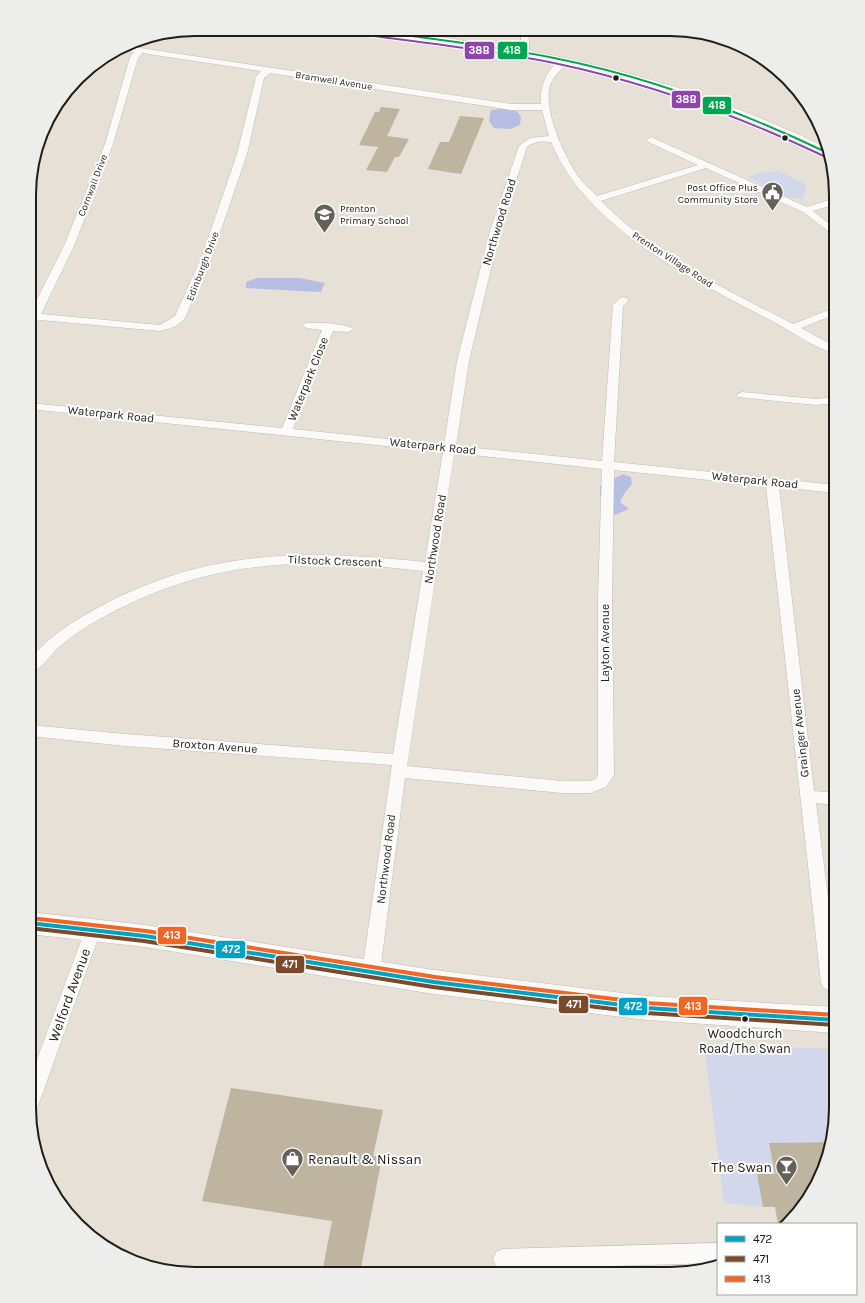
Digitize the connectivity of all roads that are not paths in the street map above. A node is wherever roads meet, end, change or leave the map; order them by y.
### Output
1 (402, 36) edge
2 (525, 36) edge
3 (131, 49) edge
4 (140, 51) junction
5 (527, 54) junction
6 (565, 61) junction
7 (268, 70) junction
8 (545, 107) junction
9 (554, 138) junction
10 (651, 140) dead end
11 (823, 150) edge
12 (707, 165) junction
13 (595, 200) junction
14 (829, 203) edge
15 (806, 210) junction
16 (829, 228) edge
17 (624, 300) dead end
18 (36, 308) edge
19 (829, 313) edge
20 (36, 316) edge
21 (307, 325) dead end
22 (329, 327) junction
23 (793, 328) junction
24 (348, 329) dead end
25 (829, 347) edge
26 (742, 395) dead end
27 (829, 401) edge
28 (36, 407) edge
29 (286, 432) junction
30 (449, 448) junction
31 (608, 465) junction
32 (772, 482) junction
33 (829, 488) edge
34 (430, 567) junction
35 (36, 660) edge
36 (36, 732) edge
37 (399, 766) junction
38 (807, 796) junction
39 (829, 798) edge
40 (36, 924) edge
41 (93, 930) junction
42 (371, 972) junction
43 (829, 975) edge
44 (829, 1020) edge
45 (36, 1087) edge
46 (717, 1254) edge
47 (503, 1259) dead end

1 - 5 street
2 - 5 street
3 - 4 street, Bramwell Avenue
4 - 7 street, Bramwell Avenue
4 - 18 street, Cornwall Drive
5 - 6 street
6 - 8 street, Prenton Village Road
6 - 11 street
7 - 8 street, Bramwell Avenue
7 - 20 street, Edinburgh Drive
8 - 9 street, Prenton Village Road
9 - 13 street, Prenton Village Road
9 - 30 street, Northwood Road
10 - 12 street
12 - 13 street
12 - 15 street
13 - 23 street, Prenton Village Road
14 - 15 street
15 - 16 street
17 - 31 street, Layton Avenue
19 - 23 street
21 - 22 street, Waterpark Close
22 - 24 street, Waterpark Close
22 - 29 street, Waterpark Close
23 - 25 street, Prenton Village Road
26 - 27 street
28 - 29 street, Waterpark Road
29 - 30 street, Waterpark Road
30 - 31 street, Waterpark Road
30 - 34 street, Northwood Road
31 - 32 street, Waterpark Road
31 - 37 street, Layton Avenue
32 - 33 street, Waterpark Road
32 - 38 street, Grainger Avenue
34 - 35 street, Tilstock Crescent
34 - 37 street, Northwood Road
36 - 37 street, Broxton Avenue
37 - 42 street, Northwood Road
38 - 39 street
38 - 43 street, Grainger Avenue
40 - 41 highway
41 - 42 highway
41 - 45 street, Welford Avenue
42 - 44 highway
46 - 47 street

